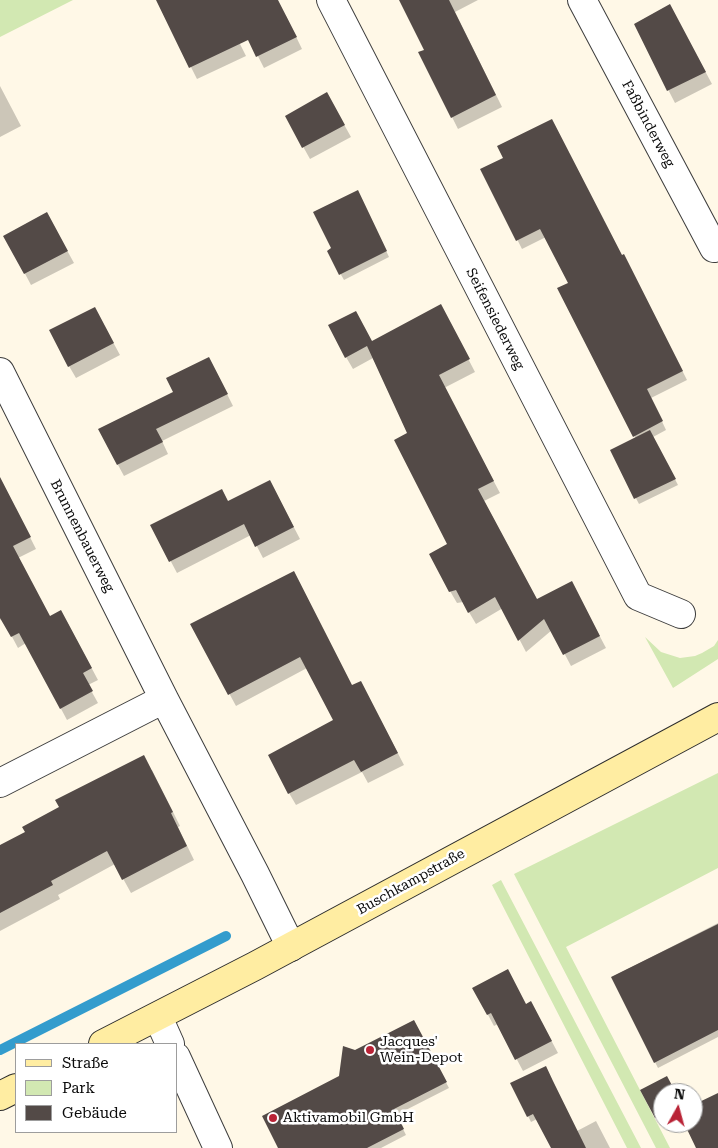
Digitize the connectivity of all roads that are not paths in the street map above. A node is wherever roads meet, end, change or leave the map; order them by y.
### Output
1 (331, 0) edge
2 (582, 0) edge
3 (714, 248) dead end
4 (0, 372) edge
5 (681, 614) dead end
6 (164, 699) junction
7 (718, 717) edge
8 (0, 783) edge
9 (291, 947) junction
10 (158, 1017) junction
11 (105, 1043) edge
12 (170, 1043) edge
13 (178, 1062) edge
14 (15, 1088) edge
15 (0, 1096) edge
16 (218, 1148) edge

1 - 5 street, Seifensiederweg
2 - 3 street, Faßbinderweg
4 - 6 street, Brunnenbauerweg
6 - 8 street
6 - 9 street, Brunnenbauerweg
7 - 9 main road, Buschkampstraße
9 - 10 main road, Buschkampstraße
10 - 11 main road, Buschkampstraße
10 - 12 street
13 - 16 street
14 - 15 main road

